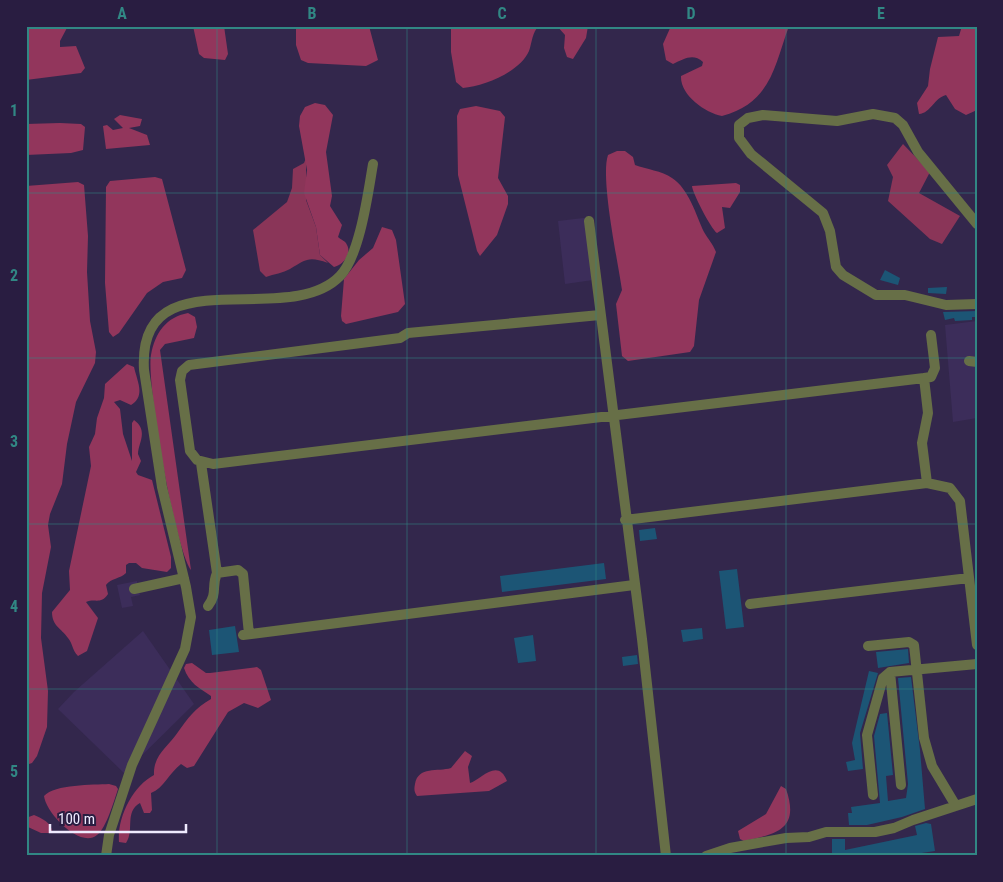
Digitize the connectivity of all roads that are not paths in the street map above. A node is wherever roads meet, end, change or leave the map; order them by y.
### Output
1 (373, 164) dead end
2 (589, 222) dead end
3 (977, 224) edge
4 (977, 304) edge
5 (600, 315) junction
6 (931, 335) dead end
7 (924, 378) junction
8 (612, 416) junction
9 (201, 463) junction
10 (927, 483) junction
11 (625, 520) junction
12 (217, 573) junction
13 (184, 578) junction
14 (969, 578) junction
15 (634, 585) junction
16 (134, 589) dead end
17 (750, 604) dead end
18 (208, 606) dead end
19 (977, 645) edge
20 (868, 646) dead end
21 (977, 664) edge
22 (917, 668) junction
23 (890, 672) junction
24 (901, 786) dead end
25 (873, 795) dead end
26 (977, 799) edge
27 (956, 806) junction
28 (106, 856) edge
29 (666, 856) edge
30 (706, 856) edge

1 - 13 lane
2 - 5 lane
3 - 4 lane
5 - 8 lane
5 - 9 lane
6 - 7 lane
7 - 8 lane
7 - 10 lane
8 - 9 lane
8 - 11 lane
9 - 12 lane
10 - 11 lane
10 - 14 lane
11 - 15 lane
12 - 15 lane
12 - 18 lane
13 - 16 lane
13 - 28 lane
14 - 17 lane
14 - 19 lane
15 - 29 lane
20 - 22 lane
21 - 22 lane
22 - 23 lane
22 - 27 lane
23 - 24 lane
23 - 25 lane
26 - 27 lane
27 - 30 lane

